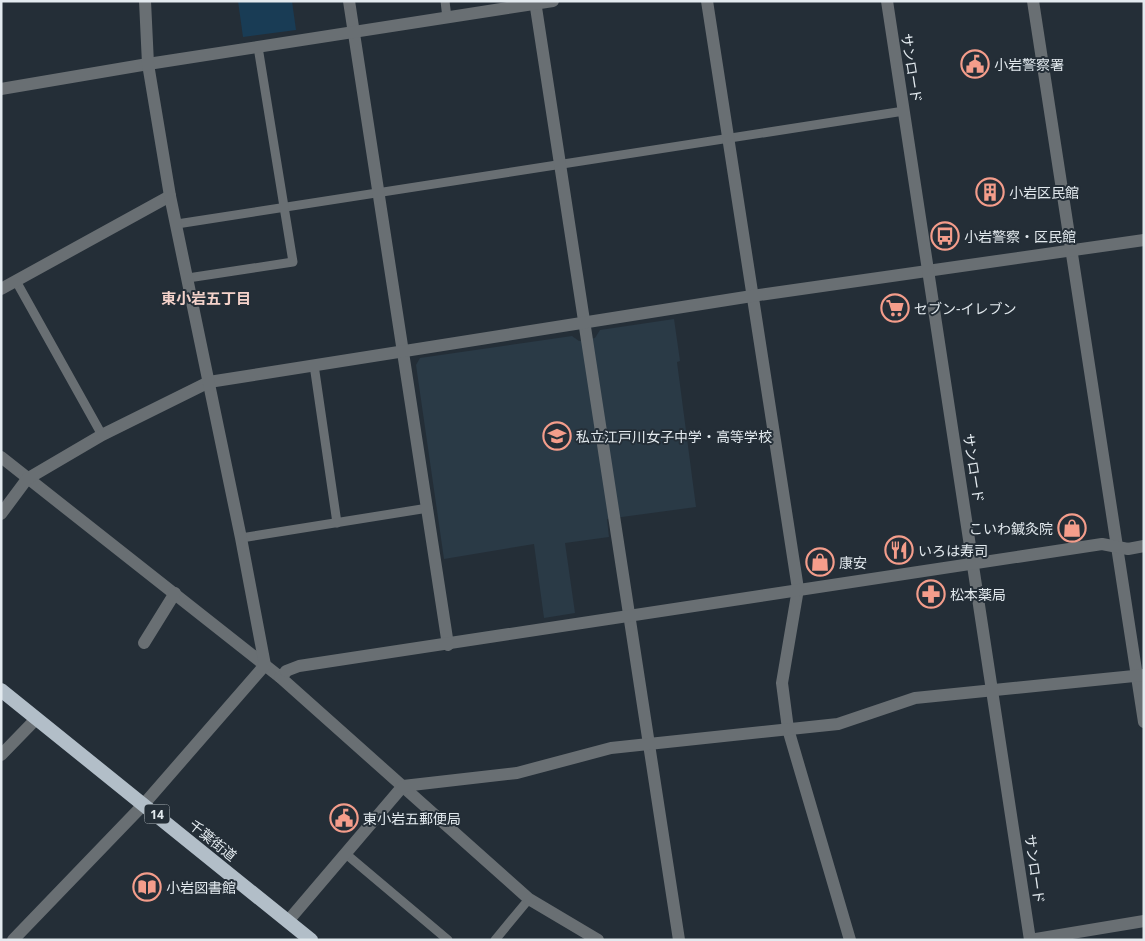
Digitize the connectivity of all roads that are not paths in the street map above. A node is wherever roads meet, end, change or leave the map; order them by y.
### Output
1 (145, 1) edge
2 (350, 1) edge
3 (445, 1) edge
4 (553, 1) edge
5 (707, 1) edge
6 (887, 1) edge
7 (1032, 1) edge
8 (536, 3) edge
9 (447, 18) junction
10 (354, 33) junction
11 (258, 47) junction
12 (148, 64) junction
13 (1, 89) edge
14 (904, 111) junction
15 (730, 138) junction
16 (561, 164) junction
17 (379, 194) junction
18 (170, 196) junction
19 (283, 206) junction
20 (177, 224) junction
21 (1144, 240) edge
22 (1070, 249) junction
23 (928, 272) junction
24 (188, 278) junction
25 (6, 283) edge
26 (752, 296) junction
27 (585, 323) junction
28 (404, 352) junction
29 (314, 366) junction
30 (209, 382) junction
31 (102, 435) junction
32 (1, 456) edge
33 (28, 478) junction
34 (428, 508) junction
35 (1, 514) edge
36 (337, 523) junction
37 (242, 538) junction
38 (1116, 546) junction
39 (1144, 546) edge
40 (973, 564) junction
41 (798, 589) junction
42 (176, 593) junction
43 (630, 615) junction
44 (144, 643) dead end
45 (448, 645) junction
46 (260, 661) junction
47 (283, 674) junction
48 (1140, 675) edge
49 (1, 690) edge
50 (993, 690) junction
51 (37, 718) junction
52 (1144, 722) edge
53 (788, 729) junction
54 (650, 743) junction
55 (1, 755) edge
56 (403, 786) junction
57 (144, 804) junction
58 (346, 854) junction
59 (529, 899) junction
60 (1144, 920) edge
61 (288, 921) junction
62 (13, 940) edge
63 (311, 940) edge
64 (448, 940) edge
65 (495, 940) edge
66 (598, 940) edge
67 (679, 940) edge
68 (850, 940) edge
69 (1030, 940) edge

1 - 12 street
2 - 10 street
3 - 9 lane
4 - 8 street
5 - 15 street
6 - 14 street, サンロード
7 - 22 street
8 - 9 street
8 - 16 street
9 - 10 street
10 - 11 street
10 - 17 street
11 - 12 street
11 - 19 lane
12 - 13 street
12 - 18 street
14 - 15 lane
14 - 23 street, サンロード
15 - 16 lane
15 - 26 street
16 - 17 lane
16 - 27 street
17 - 19 lane
17 - 28 street
18 - 20 street
18 - 25 street
19 - 20 lane
19 - 24 lane
20 - 24 street
21 - 22 street
22 - 23 street
22 - 38 street
23 - 26 street
23 - 40 street, サンロード
24 - 30 street
25 - 31 lane
26 - 27 street
26 - 41 street
27 - 28 street
27 - 43 street
28 - 29 street
28 - 34 street
29 - 30 street
29 - 36 lane
30 - 31 street
30 - 37 street
31 - 33 street
32 - 33 street
33 - 35 street
33 - 42 street
34 - 36 lane
34 - 45 street
36 - 37 lane
37 - 46 street
38 - 39 street
38 - 40 street
38 - 48 street
40 - 41 street
40 - 50 street, サンロード
41 - 43 street
41 - 53 street
42 - 44 street
42 - 46 street
43 - 45 street
43 - 54 street
45 - 47 street
46 - 47 street
46 - 57 street
47 - 56 street
48 - 50 street
48 - 52 street
49 - 51 highway, 千葉街道 / 14
50 - 53 street
50 - 69 street, サンロード
51 - 55 street
51 - 57 highway, 千葉街道 / 14
53 - 54 street
53 - 68 street
54 - 56 street
54 - 67 street
56 - 58 street
56 - 59 street
57 - 61 highway, 千葉街道 / 14
57 - 62 street
58 - 61 street
58 - 64 lane
59 - 65 lane
59 - 66 street
60 - 69 street
61 - 63 highway, 千葉街道 / 14

